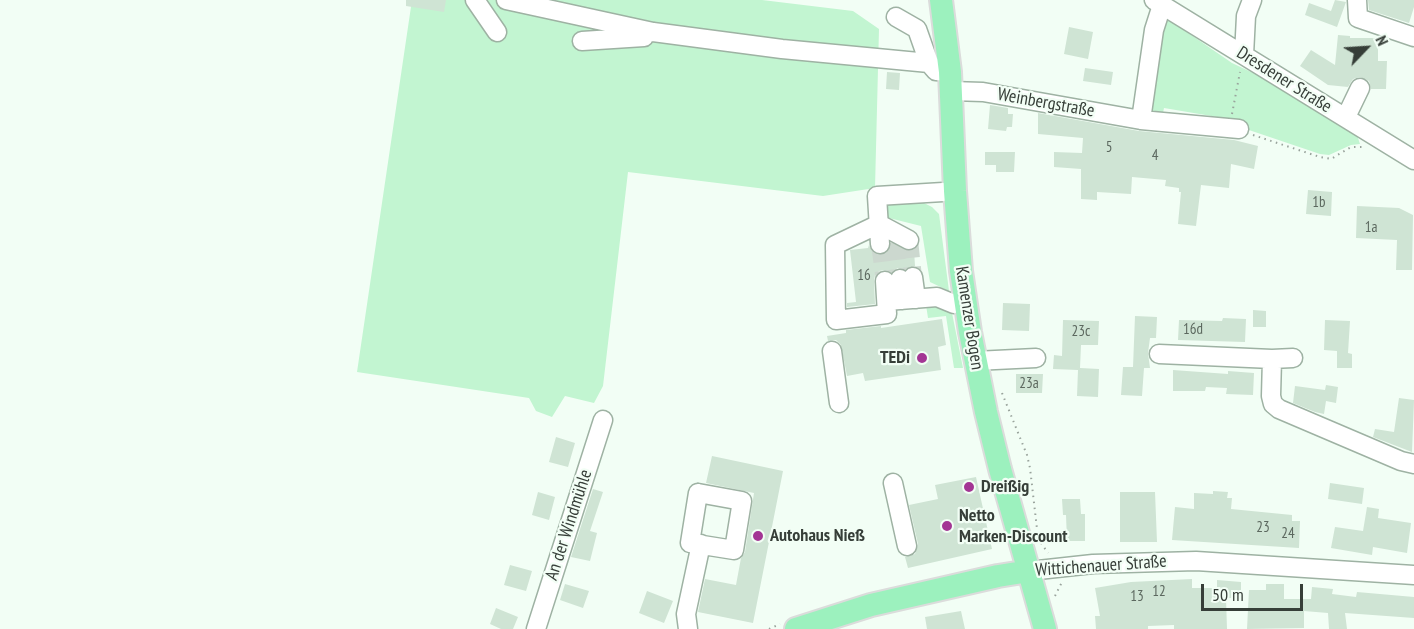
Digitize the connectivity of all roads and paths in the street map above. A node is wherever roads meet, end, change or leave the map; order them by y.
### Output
1 (475, 0) edge
2 (506, 0) edge
3 (941, 0) edge
4 (1357, 0) edge
5 (1158, 2) edge
6 (1247, 6) edge
7 (896, 17) dead end
8 (497, 32) dead end
9 (653, 32) junction
10 (1414, 37) edge
11 (582, 41) dead end
12 (1244, 55) junction
13 (929, 63) junction
14 (950, 81) junction
15 (1360, 88) dead end
16 (1346, 117) junction
17 (1141, 120) junction
18 (1234, 129) junction
19 (1380, 139) junction
20 (1414, 160) edge
21 (943, 192) dead end
22 (879, 224) junction
23 (895, 242) tunnel mouth
24 (901, 300) junction
25 (954, 304) dead end
26 (832, 351) dead end
27 (1159, 354) dead end
28 (1036, 358) dead end
29 (1293, 358) dead end
30 (1272, 359) junction
31 (975, 361) junction
32 (1000, 388) dead end
33 (839, 403) dead end
34 (603, 420) dead end
35 (1414, 464) edge
36 (893, 483) dead end
37 (1038, 535) dead end
38 (701, 544) dead end
39 (907, 546) dead end
40 (1029, 572) junction
41 (1414, 575) edge
42 (823, 624) edge
43 (536, 629) edge
44 (688, 629) edge
45 (796, 629) edge
46 (1045, 629) edge

1 - 8 street
2 - 9 street
3 - 14 main road, Kamenzer Bogen
4 - 10 street
5 - 12 street, Dresdener Straße
5 - 17 street
6 - 12 street
7 - 13 street
9 - 11 street
9 - 13 street
12 - 16 street, Dresdener Straße
12 - 18 path
13 - 14 street
14 - 17 street, Weinbergstraße
14 - 31 main road, Kamenzer Bogen
15 - 16 street
16 - 19 street, Dresdener Straße
17 - 18 street, Weinbergstraße
18 - 19 path
19 - 20 street, Dresdener Straße
21 - 22 street
22 - 23 street
22 - 24 street
24 - 24 street
24 - 25 street
26 - 33 street
27 - 30 street
28 - 31 street
29 - 30 street
30 - 35 street
31 - 40 main road, Kamenzer Bogen
32 - 37 path
34 - 43 street, An der Windmühle
36 - 39 street
38 - 44 street
40 - 41 street, Wittichenauer Straße
40 - 42 main road, Wittichenauer Straße
40 - 46 main road, Kamenzer Bogen
42 - 45 main road, Wittichenauer Straße

